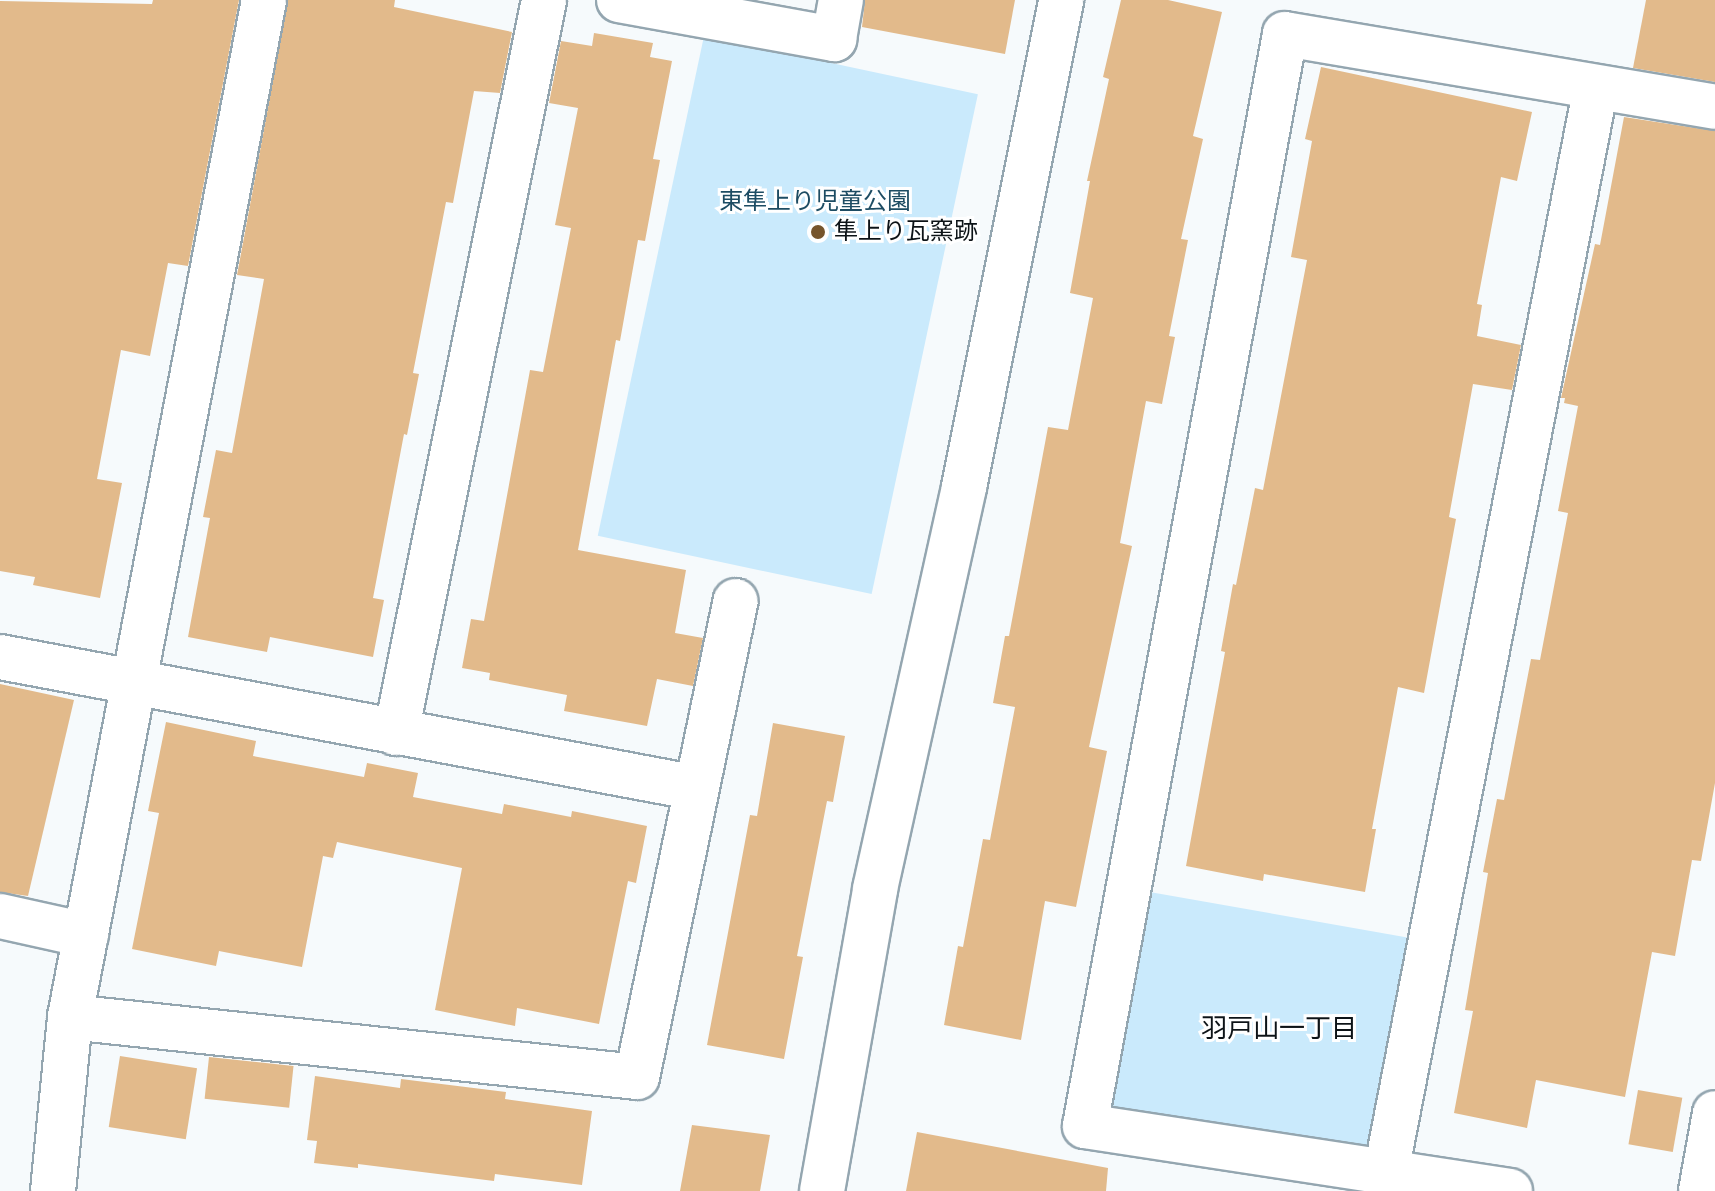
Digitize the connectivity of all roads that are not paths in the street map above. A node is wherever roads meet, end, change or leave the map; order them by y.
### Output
1 (264, 0) edge
2 (544, 0) edge
3 (619, 0) edge
4 (841, 0) edge
5 (1061, 0) edge
6 (1596, 87) junction
7 (1715, 107) edge
8 (736, 601) dead end
9 (0, 657) edge
10 (133, 685) junction
11 (396, 733) junction
12 (697, 788) junction
13 (0, 916) edge
14 (86, 935) junction
15 (70, 1017) junction
16 (1715, 1113) edge
17 (1386, 1172) junction
18 (53, 1191) edge
19 (822, 1191) edge
20 (1510, 1191) edge
21 (1701, 1191) edge

1 - 10 street
2 - 11 street
3 - 4 street
5 - 19 street
6 - 7 street
6 - 17 street
6 - 17 street
8 - 12 street
9 - 10 street
10 - 11 street
10 - 14 street
11 - 12 street
12 - 15 street
13 - 14 street
14 - 15 street
15 - 18 street
16 - 21 street
17 - 20 street

